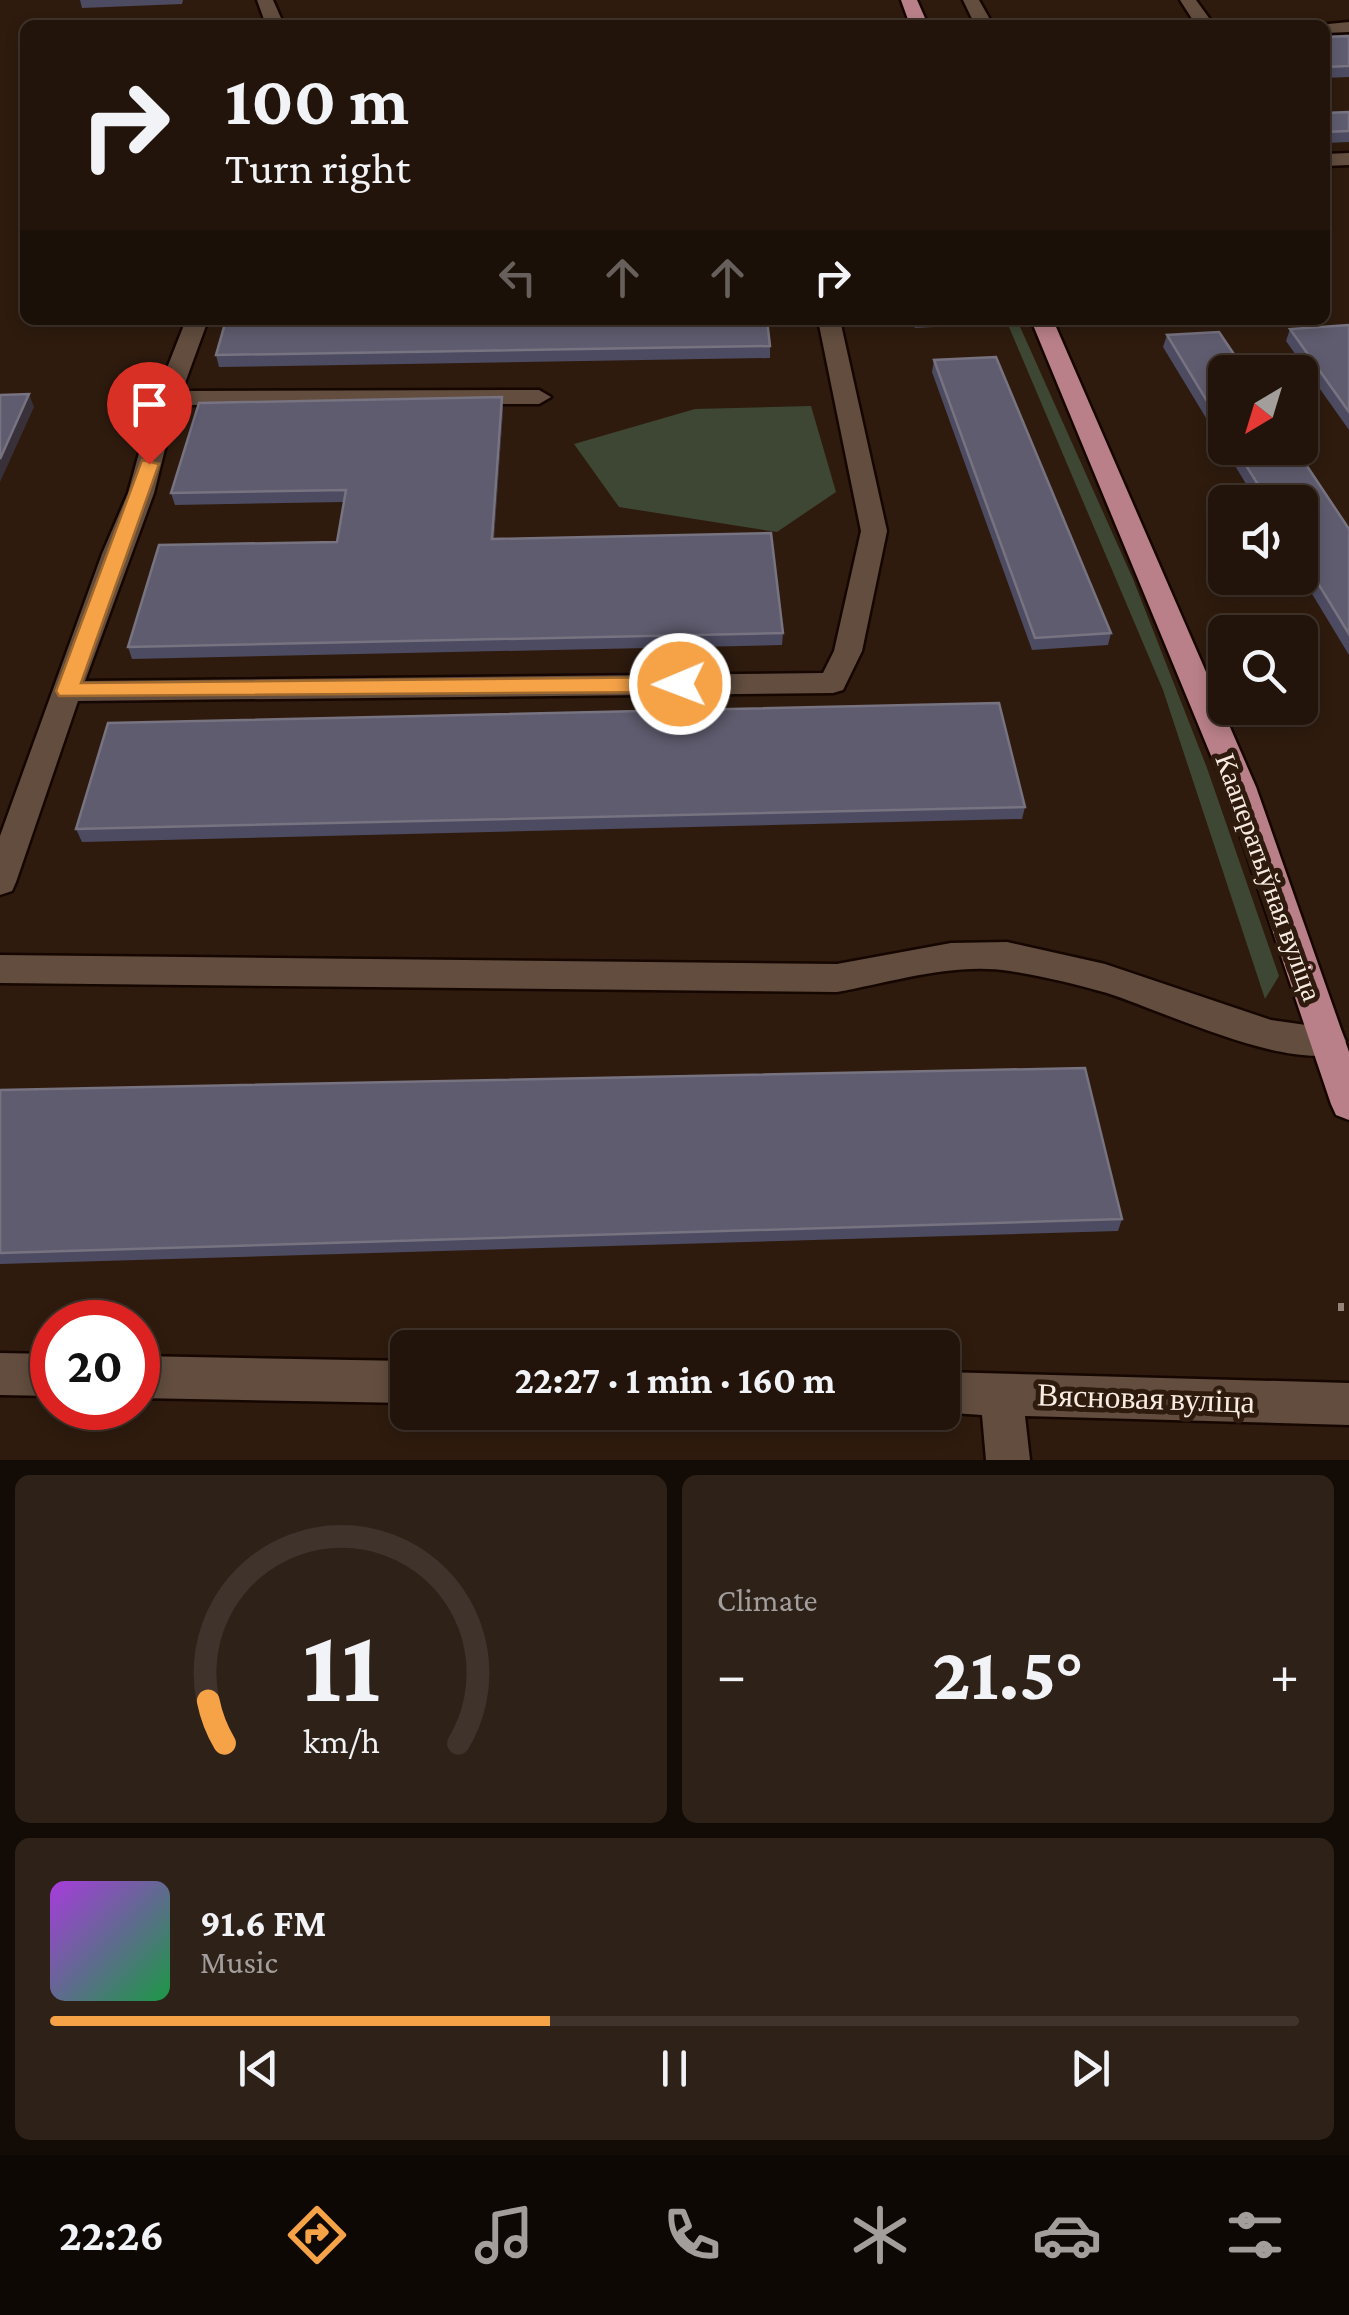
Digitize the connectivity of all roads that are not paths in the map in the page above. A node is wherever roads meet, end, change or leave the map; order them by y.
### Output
1 (195, 325) edge
2 (831, 325) edge
3 (1044, 325) edge
4 (539, 397) dead end
5 (167, 398) junction
6 (67, 691) junction
7 (0, 882) edge
8 (0, 969) edge
9 (1328, 1041) junction
10 (1349, 1104) edge
11 (0, 1374) edge
12 (30, 1375) edge
13 (160, 1376) edge
14 (390, 1382) edge
15 (960, 1393) edge
16 (1001, 1394) junction
17 (1349, 1404) edge
18 (1008, 1460) edge

1 - 5 street
2 - 6 street
3 - 9 main road, Кааператыўная вуліца
4 - 5 street
5 - 6 street
6 - 7 street
8 - 9 street
9 - 10 main road, Кааператыўная вуліца
11 - 12 street
13 - 14 street
15 - 16 street, Вясновая вуліца
16 - 17 street, Вясновая вуліца
16 - 18 street

